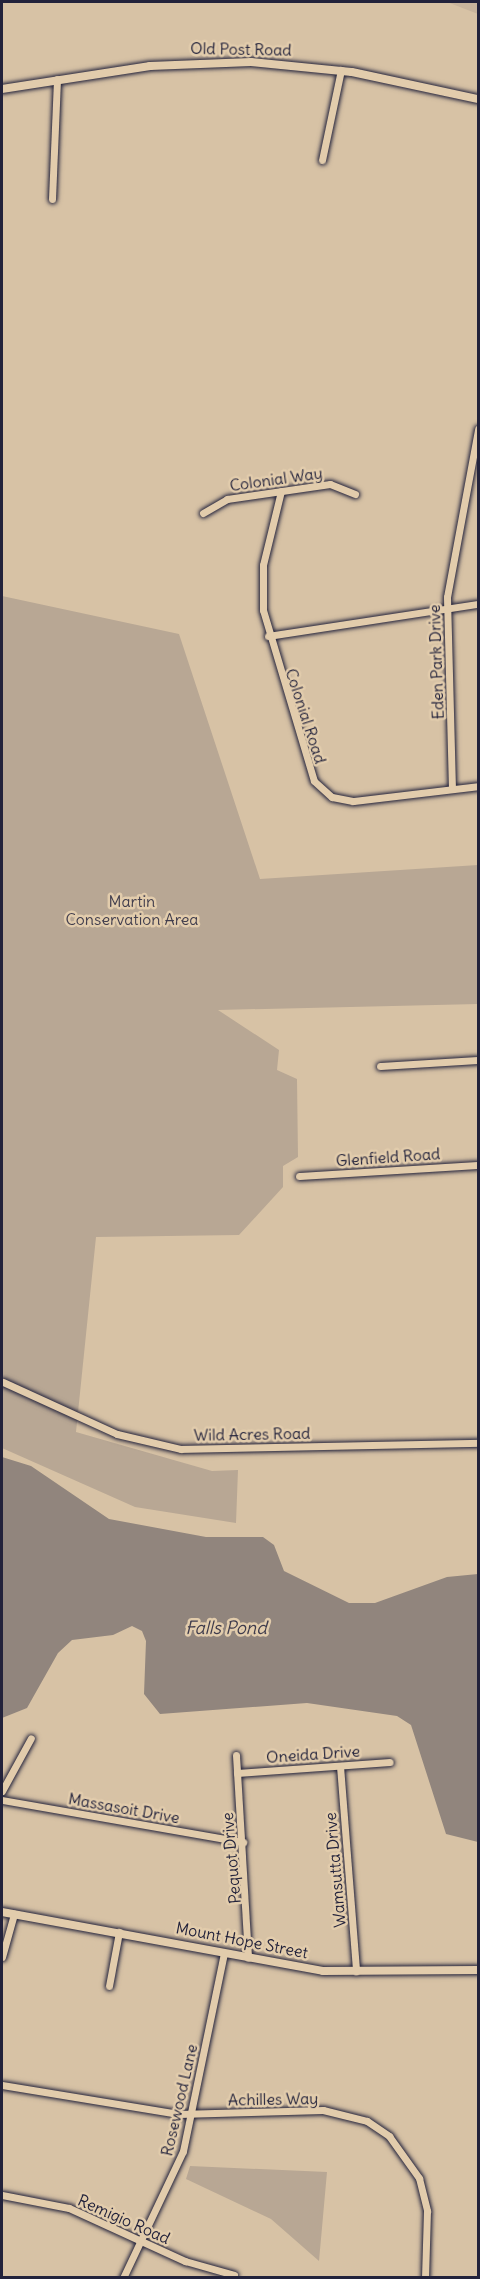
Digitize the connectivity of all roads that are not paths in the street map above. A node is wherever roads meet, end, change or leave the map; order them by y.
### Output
1 (341, 70) junction
2 (57, 79) junction
3 (2, 88) edge
4 (478, 99) edge
5 (322, 160) dead end
6 (52, 200) dead end
7 (478, 429) edge
8 (281, 491) junction
9 (355, 494) dead end
10 (203, 513) dead end
11 (478, 604) edge
12 (446, 607) junction
13 (268, 636) junction
14 (478, 786) edge
15 (452, 789) junction
16 (478, 1060) edge
17 (380, 1066) dead end
18 (478, 1165) edge
19 (299, 1176) dead end
20 (3, 1382) edge
21 (478, 1443) edge
22 (31, 1738) dead end
23 (236, 1755) dead end
24 (390, 1762) dead end
25 (340, 1766) junction
26 (237, 1773) junction
27 (2, 1791) edge
28 (2, 1800) edge
29 (243, 1842) junction
30 (2, 1912) edge
31 (14, 1914) junction
32 (119, 1932) junction
33 (224, 1953) junction
34 (2, 1956) edge
35 (248, 1958) junction
36 (478, 1970) edge
37 (356, 1971) junction
38 (110, 1986) dead end
39 (2, 2085) edge
40 (192, 2114) junction
41 (2, 2195) edge
42 (141, 2241) junction
43 (234, 2275) dead end
44 (123, 2277) edge
45 (425, 2277) edge

1 - 2 street, Old Post Road
1 - 4 street, Old Post Road
1 - 5 street
2 - 3 street, Old Post Road
2 - 6 street
7 - 12 street, Eden Park Drive
8 - 9 street, Colonial Way
8 - 10 street, Colonial Way
8 - 13 street, Colonial Road
11 - 12 street
12 - 13 street
12 - 15 street, Eden Park Drive
13 - 15 street, Colonial Road
14 - 15 street, Colonial Road
16 - 17 street
18 - 19 street, Glenfield Road
20 - 21 street, Wild Acres Road
22 - 27 street
23 - 26 street, Pequot Drive
24 - 25 street, Oneida Drive
25 - 26 street, Oneida Drive
25 - 37 street, Wamsutta Drive
26 - 29 street, Pequot Drive
28 - 29 street, Massasoit Drive
29 - 35 street, Pequot Drive
30 - 31 street, Mount Hope Street
31 - 32 street, Mount Hope Street
31 - 34 street
32 - 33 street, Mount Hope Street
32 - 38 street
33 - 35 street, Mount Hope Street
33 - 40 street, Rosewood Lane
35 - 37 street, Mount Hope Street
36 - 37 street, Mount Hope Street
39 - 40 street, Achilles Way
40 - 42 street, Rosewood Lane
40 - 45 street, Achilles Way
41 - 42 street, Remigio Road
42 - 43 street, Remigio Road
42 - 44 street, Rosewood Lane

